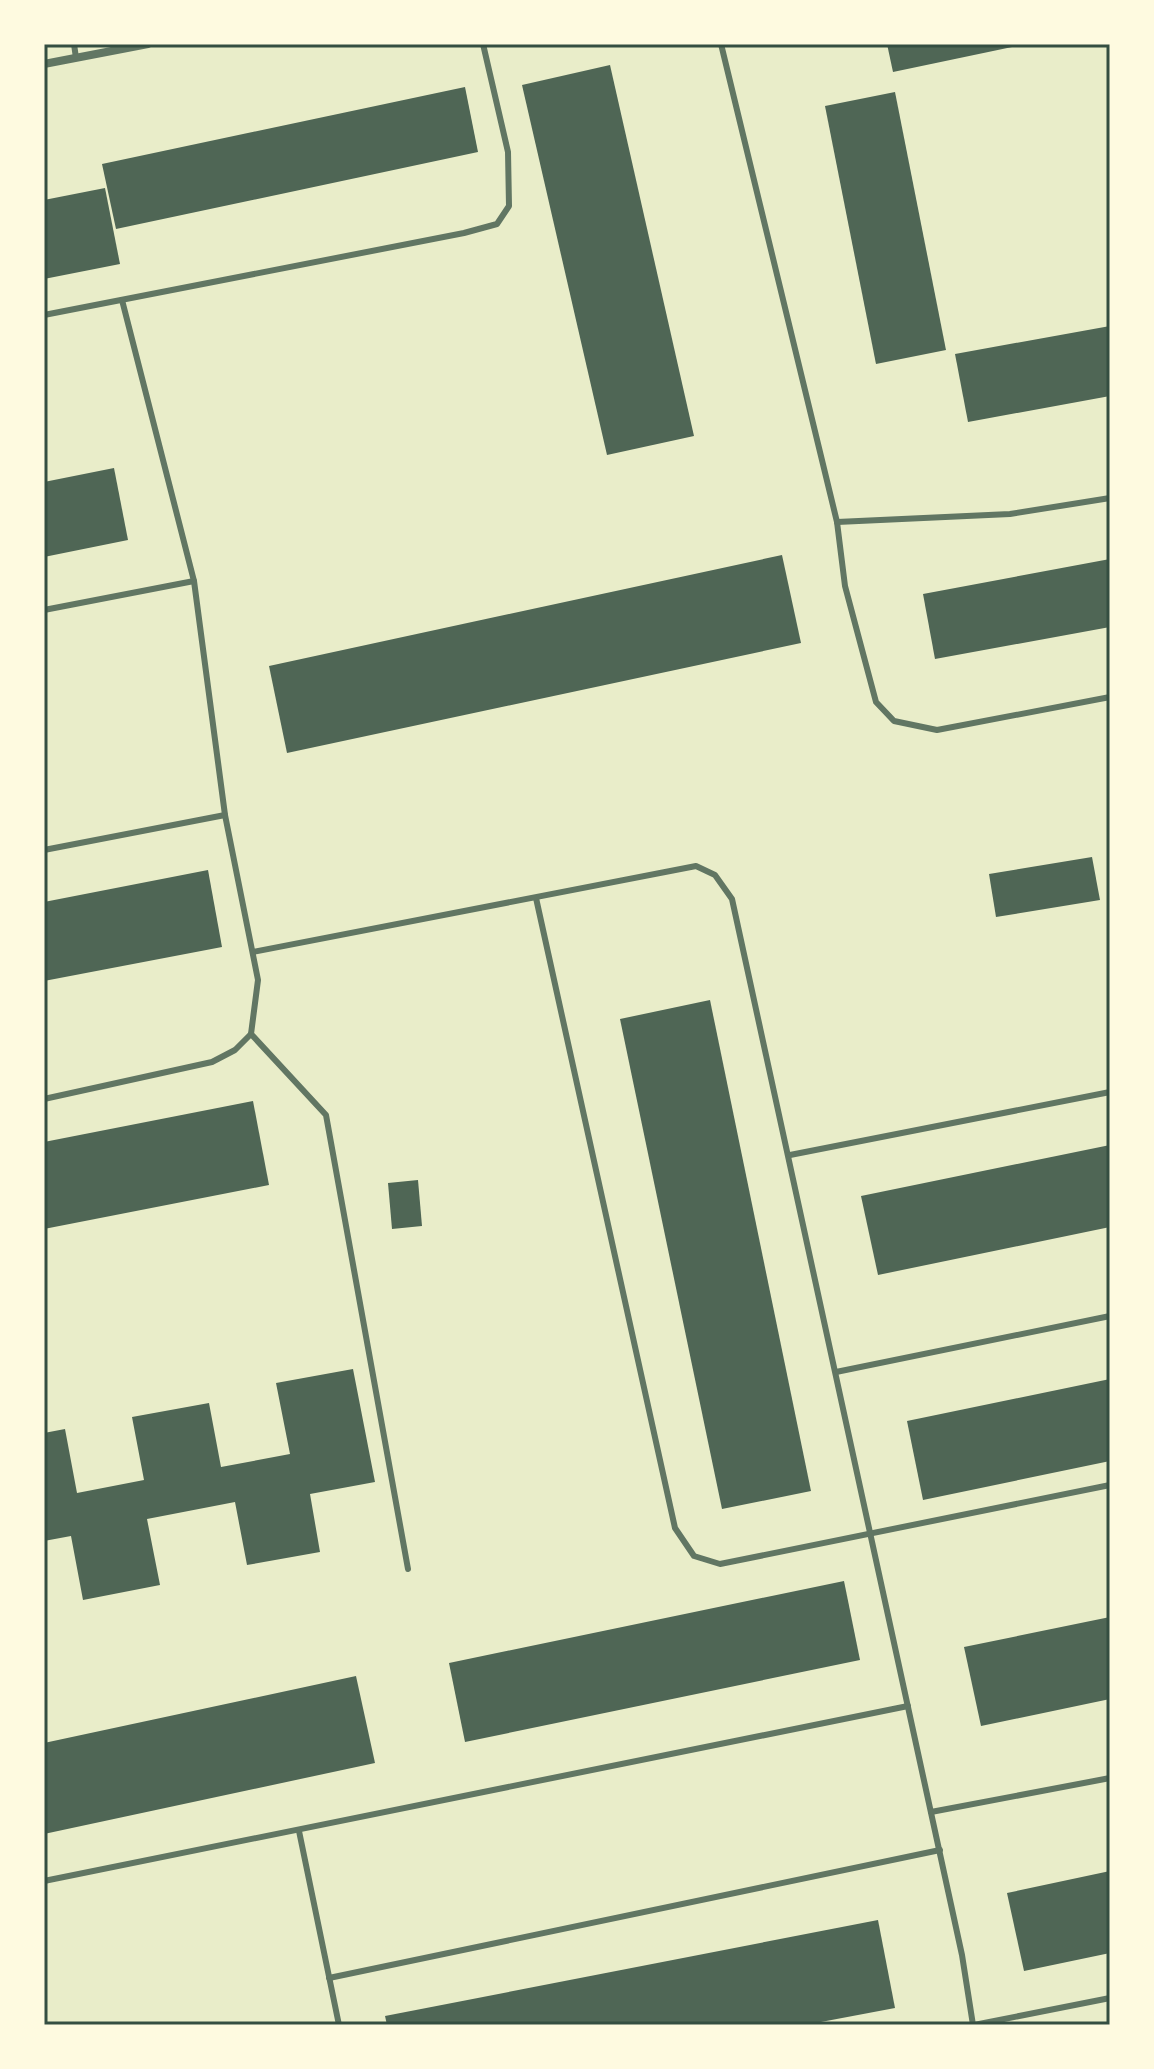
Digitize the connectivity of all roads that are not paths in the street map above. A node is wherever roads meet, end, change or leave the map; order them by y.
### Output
1 (74, 44) edge
2 (148, 44) edge
3 (483, 44) edge
4 (721, 44) edge
5 (76, 58) junction
6 (44, 64) edge
7 (122, 300) junction
8 (44, 315) edge
9 (1110, 498) edge
10 (837, 522) junction
11 (194, 581) junction
12 (44, 610) edge
13 (1110, 697) edge
14 (225, 815) junction
15 (44, 850) edge
16 (536, 898) junction
17 (253, 952) junction
18 (251, 1034) junction
19 (1110, 1092) edge
20 (44, 1099) edge
21 (790, 1155) junction
22 (1110, 1316) edge
23 (836, 1372) junction
24 (1110, 1485) edge
25 (871, 1535) junction
26 (408, 1569) dead end
27 (908, 1706) junction
28 (1110, 1778) edge
29 (931, 1812) junction
30 (299, 1831) junction
31 (940, 1850) junction
32 (44, 1881) edge
33 (329, 1978) junction
34 (1110, 1998) edge
35 (339, 2025) edge
36 (973, 2025) edge

1 - 5 lane
2 - 5 street
3 - 7 lane
4 - 10 lane
5 - 6 street
7 - 8 lane
7 - 11 lane
9 - 10 lane
10 - 13 lane
11 - 12 lane
11 - 14 lane
14 - 15 lane
14 - 17 lane
16 - 17 lane
16 - 21 lane
16 - 25 lane
17 - 18 lane
18 - 20 lane
18 - 26 lane
19 - 21 lane
21 - 23 lane
22 - 23 lane
23 - 25 lane
24 - 25 lane
25 - 27 lane
27 - 29 lane
27 - 30 lane
28 - 29 lane
29 - 31 lane
30 - 32 lane
30 - 33 lane
31 - 33 lane
31 - 36 lane
33 - 35 lane
34 - 36 lane

